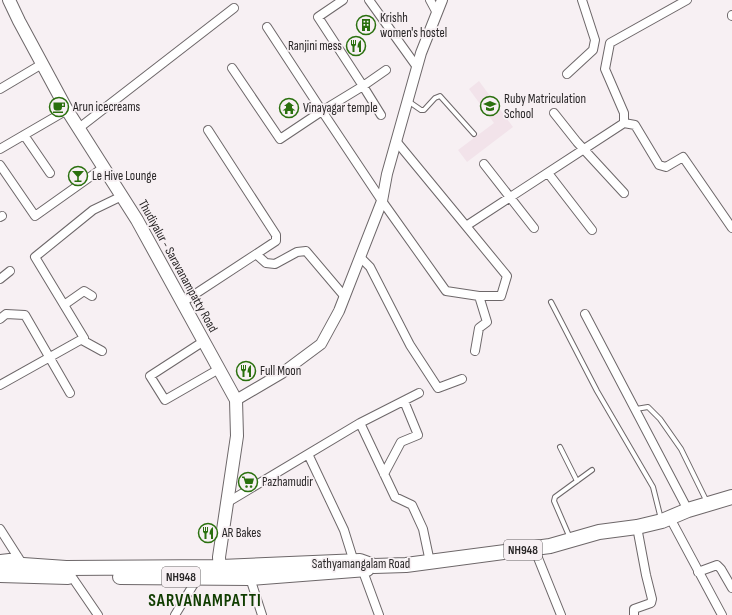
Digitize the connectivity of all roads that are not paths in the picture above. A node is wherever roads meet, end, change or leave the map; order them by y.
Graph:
1 (9, 0) edge
2 (343, 0) edge
3 (369, 0) edge
4 (430, 0) edge
5 (442, 0) edge
6 (582, 0) edge
7 (687, 0) edge
8 (234, 8) dead end
9 (437, 13) junction
10 (267, 27) dead end
11 (42, 64) junction
12 (232, 68) dead end
13 (417, 68) junction
14 (386, 70) dead end
15 (567, 74) dead end
16 (363, 86) junction
17 (0, 90) edge
18 (408, 101) junction
19 (67, 110) junction
20 (322, 111) junction
21 (554, 113) dead end
22 (381, 115) dead end
23 (625, 121) junction
24 (79, 128) junction
25 (208, 130) dead end
26 (474, 134) dead end
27 (24, 135) junction
28 (396, 141) junction
29 (0, 150) edge
30 (584, 150) junction
31 (484, 164) dead end
32 (0, 165) edge
33 (104, 167) junction
34 (50, 173) dead end
35 (548, 173) junction
36 (624, 193) dead end
37 (122, 196) junction
38 (510, 198) junction
39 (382, 201) junction
40 (466, 226) junction
41 (534, 228) dead end
42 (732, 228) edge
43 (592, 230) dead end
44 (257, 255) junction
45 (360, 257) junction
46 (10, 271) dead end
47 (0, 279) edge
48 (92, 296) dead end
49 (345, 296) junction
50 (480, 296) junction
51 (183, 302) junction
52 (551, 302) dead end
53 (64, 305) junction
54 (585, 314) dead end
55 (0, 319) edge
56 (82, 340) junction
57 (204, 341) junction
58 (102, 351) dead end
59 (475, 352) dead end
60 (49, 358) junction
61 (219, 369) junction
62 (462, 379) dead end
63 (0, 385) edge
64 (70, 393) dead end
65 (419, 393) dead end
66 (236, 400) junction
67 (404, 401) junction
68 (636, 409) junction
69 (360, 424) junction
70 (560, 447) dead end
71 (308, 454) junction
72 (592, 470) dead end
73 (384, 474) junction
74 (578, 481) junction
75 (732, 497) edge
76 (228, 502) junction
77 (708, 504) junction
78 (732, 505) edge
79 (688, 510) junction
80 (666, 520) junction
81 (637, 527) junction
82 (0, 529) edge
83 (571, 540) junction
84 (534, 548) junction
85 (0, 559) edge
86 (20, 561) junction
87 (430, 562) junction
88 (362, 565) junction
89 (0, 566) edge
90 (698, 572) junction
91 (220, 573) junction
92 (0, 575) edge
93 (72, 577) junction
94 (198, 577) junction
95 (250, 578) junction
96 (732, 588) edge
97 (98, 615) edge
98 (175, 615) edge
99 (262, 615) edge
100 (379, 615) edge
101 (561, 615) edge
102 (634, 615) edge
103 (722, 615) edge

1 - 11 main road, Thudiyalur - Saravanampatty Road
2 - 16 street
3 - 13 street
4 - 9 street
5 - 9 street
6 - 15 street
7 - 23 street
8 - 24 street
9 - 13 street
10 - 20 street
11 - 17 street
11 - 19 main road, Thudiyalur - Saravanampatty Road
12 - 20 street
13 - 18 street
14 - 16 street
16 - 20 street
16 - 22 street
18 - 26 lane
18 - 28 street
19 - 24 main road, Thudiyalur - Saravanampatty Road
19 - 27 street
20 - 39 street
21 - 30 street
23 - 30 street
23 - 42 street
24 - 33 main road, Thudiyalur - Saravanampatty Road
25 - 44 street
27 - 29 street
27 - 34 street
28 - 39 street
28 - 40 street
30 - 35 street
30 - 36 street
31 - 38 street
32 - 33 street
33 - 37 main road, Thudiyalur - Saravanampatty Road
35 - 38 street
35 - 43 street
37 - 51 main road, Thudiyalur - Saravanampatty Road
37 - 53 street
38 - 40 street
38 - 41 street
39 - 45 street
39 - 50 street
40 - 50 street
44 - 49 street
44 - 51 street
45 - 49 street
45 - 62 street
46 - 47 street
48 - 53 street
49 - 66 street
50 - 59 street
51 - 57 main road, Thudiyalur - Saravanampatty Road
52 - 80 lane
53 - 56 street
54 - 68 street
55 - 60 street
56 - 58 street
56 - 60 street
57 - 61 main road, Thudiyalur - Saravanampatty Road
57 - 61 street
60 - 63 street
60 - 64 street
61 - 66 main road, Thudiyalur - Saravanampatty Road
65 - 67 street
66 - 76 main road, Thudiyalur - Saravanampatty Road
67 - 69 street
67 - 73 street
68 - 77 lane
68 - 79 street
69 - 71 street
69 - 73 street
70 - 74 lane
71 - 76 street
71 - 88 street
72 - 74 lane
73 - 87 street
74 - 83 lane
75 - 77 highway, Sathyamangalam Road / NH948
76 - 91 main road, Thudiyalur - Saravanampatty Road
77 - 79 highway, Sathyamangalam Road / NH948
78 - 80 highway, Sathyamangalam Road / NH948
79 - 80 highway, Sathyamangalam Road / NH948
80 - 81 highway, Sathyamangalam Road / NH948
80 - 90 street
81 - 83 highway, Sathyamangalam Road / NH948
81 - 102 street
82 - 86 street
83 - 84 highway, Sathyamangalam Road / NH948
84 - 87 highway, Sathyamangalam Road / NH948
84 - 101 street
85 - 86 street
86 - 89 highway, Sathyamangalam Road / NH948
86 - 91 highway, Sathyamangalam Road / NH948
87 - 88 highway, Sathyamangalam Road / NH948
88 - 91 highway, Sathyamangalam Road / NH948
88 - 95 highway, NH948
88 - 100 street
90 - 96 street
90 - 103 street
91 - 94 highway, NH948
91 - 95 highway, NH948
92 - 93 highway, NH948
93 - 94 highway, NH948
93 - 97 street
94 - 98 street
95 - 99 street

